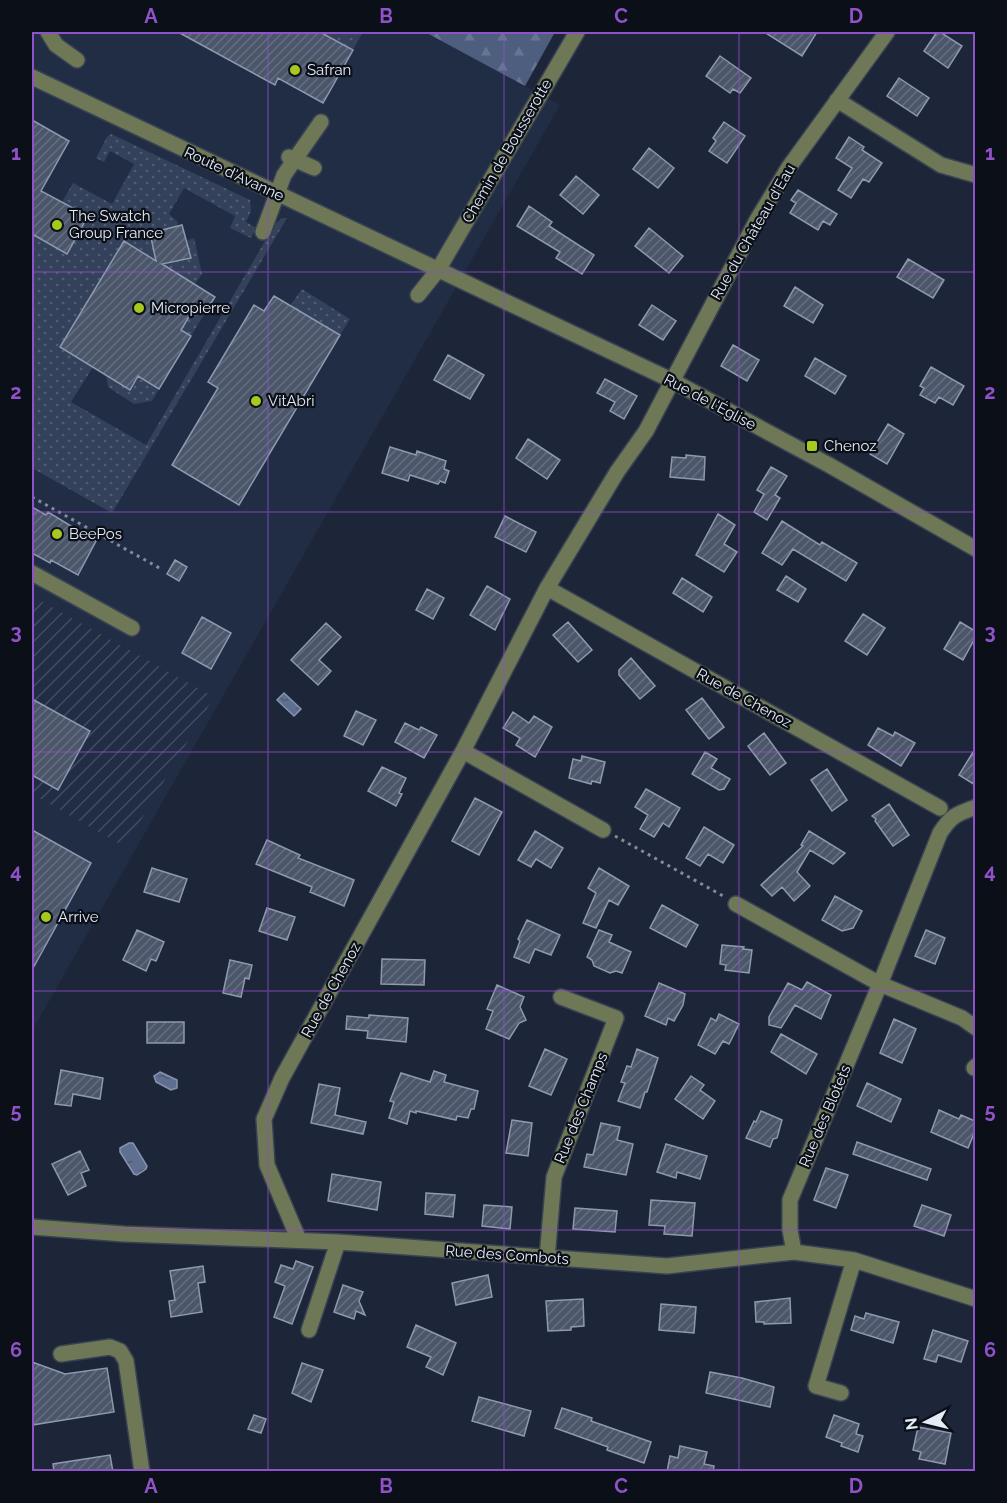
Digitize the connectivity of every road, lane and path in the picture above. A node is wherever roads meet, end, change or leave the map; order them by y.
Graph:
1 (48, 32) edge
2 (578, 32) edge
3 (887, 32) edge
4 (77, 60) dead end
5 (32, 78) edge
6 (837, 100) junction
7 (321, 122) dead end
8 (291, 159) junction
9 (314, 168) dead end
10 (975, 175) edge
11 (277, 195) junction
12 (263, 232) dead end
13 (438, 270) junction
14 (418, 295) dead end
15 (674, 381) junction
16 (32, 497) edge
17 (975, 549) edge
18 (163, 570) dead end
19 (32, 573) edge
20 (548, 588) junction
21 (132, 628) dead end
22 (463, 751) junction
23 (975, 807) edge
24 (945, 813) junction
25 (603, 830) joint
26 (736, 904) joint
27 (880, 984) junction
28 (561, 997) dead end
29 (975, 1028) edge
30 (32, 1227) edge
31 (299, 1240) junction
32 (338, 1242) junction
33 (794, 1252) junction
34 (547, 1258) junction
35 (854, 1260) junction
36 (975, 1299) edge
37 (309, 1330) dead end
38 (61, 1354) dead end
39 (841, 1393) dead end
40 (142, 1472) edge

1 - 4 street
2 - 13 street, Chemin de Bousserotte
3 - 6 street, Rue du Château d'Eau
5 - 11 street, Route d'Avanne
6 - 10 street
6 - 15 street, Rue du Château d'Eau
7 - 8 street
8 - 9 street
8 - 11 street
11 - 12 street
11 - 13 street, Route d'Avanne
13 - 14 street, Chemin de Bousserotte
13 - 15 street, Rue de l'Église
15 - 17 street, Rue de l'Église
15 - 20 street, Rue de Chenoz
16 - 18 path
19 - 21 street
20 - 22 street, Rue de Chenoz
20 - 24 street, Rue de Chenoz
22 - 25 street
22 - 31 street, Rue de Chenoz
23 - 24 street
24 - 27 street, Rue des Blotets
25 - 26 path
26 - 27 street
27 - 29 street
27 - 33 street, Rue des Blotets
28 - 34 street, Rue des Champs
30 - 31 street, Rue des Combots
31 - 32 street, Rue des Combots
32 - 34 street, Rue des Combots
32 - 37 street
33 - 34 street, Rue des Combots
33 - 35 street, Rue des Combots
35 - 36 street, Rue des Combots
35 - 39 street
38 - 40 street

